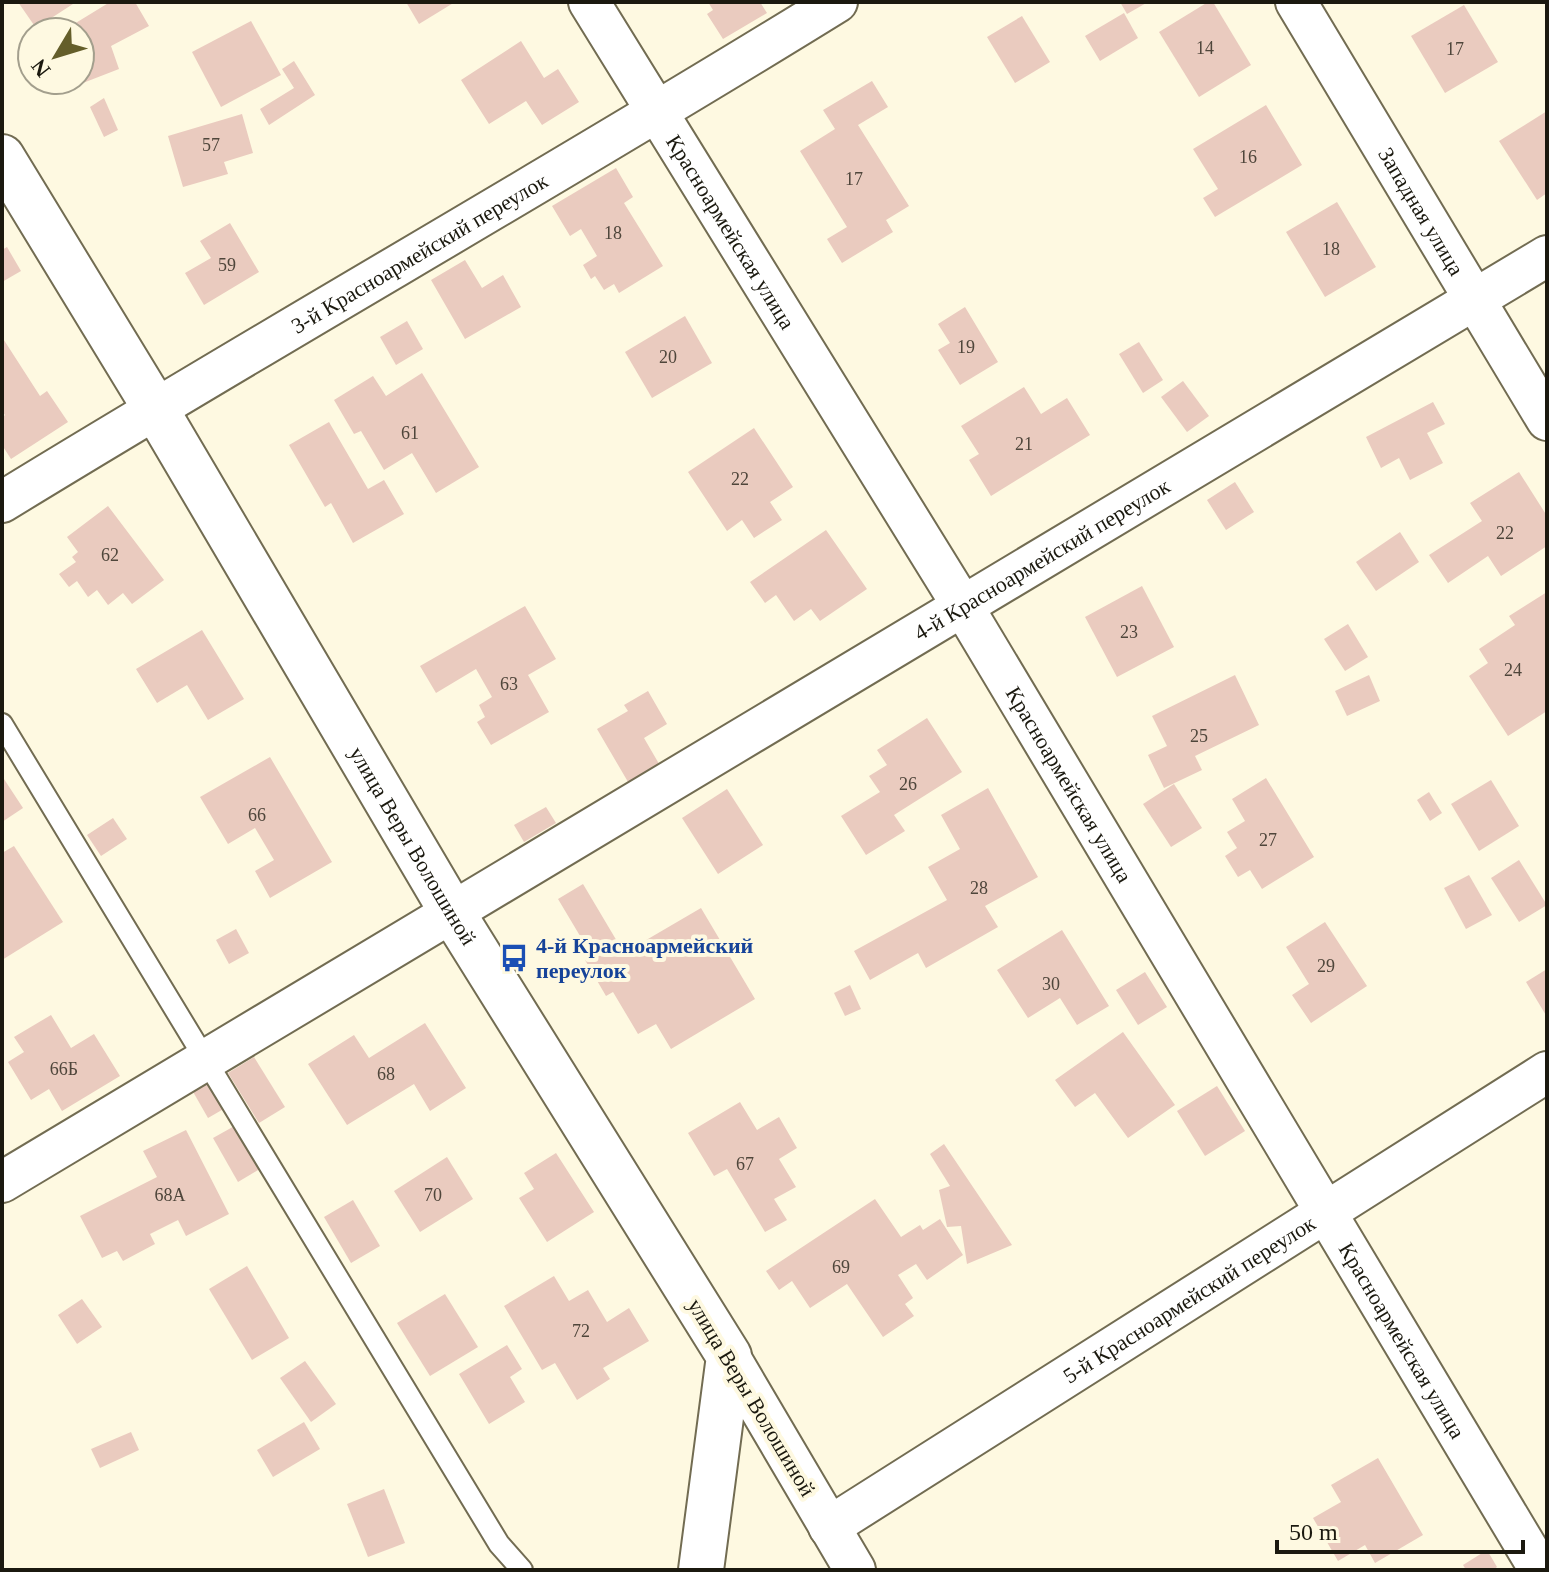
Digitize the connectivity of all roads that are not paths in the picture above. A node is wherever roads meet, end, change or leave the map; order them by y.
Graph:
1 (589, 2) edge
2 (837, 2) edge
3 (1296, 2) edge
4 (657, 113) junction
5 (2, 157) edge
6 (1547, 256) edge
7 (1476, 300) junction
8 (155, 408) junction
9 (1547, 420) edge
10 (2, 502) edge
11 (962, 605) junction
12 (2, 724) edge
13 (452, 912) junction
14 (207, 1059) junction
15 (1547, 1072) edge
16 (2, 1182) edge
17 (1326, 1212) junction
18 (729, 1356) junction
19 (829, 1527) junction
20 (522, 1570) edge
21 (701, 1570) edge
22 (855, 1570) edge
23 (1540, 1570) edge

1 - 4 street, Красноармейская улица
2 - 4 street, 3-й Красноармейский переулок
3 - 7 street, Западная улица
4 - 8 street, 3-й Красноармейский переулок
4 - 11 street, Красноармейская улица
5 - 8 street, улица Веры Волошиной
6 - 7 street, 4-й Красноармейский переулок
7 - 9 street, Западная улица
7 - 11 street, 4-й Красноармейский переулок
8 - 10 street, 3-й Красноармейский переулок
8 - 13 street, улица Веры Волошиной
11 - 13 street, 4-й Красноармейский переулок
11 - 17 street, Красноармейская улица
12 - 14 lane
13 - 14 street, 4-й Красноармейский переулок
13 - 18 street, улица Веры Волошиной
14 - 16 street, 4-й Красноармейский переулок
14 - 20 lane
15 - 17 street, 5-й Красноармейский переулок
17 - 19 street, 5-й Красноармейский переулок
17 - 23 street, Красноармейская улица
18 - 19 street, улица Веры Волошиной
18 - 21 street
19 - 22 street, улица Веры Волошиной

